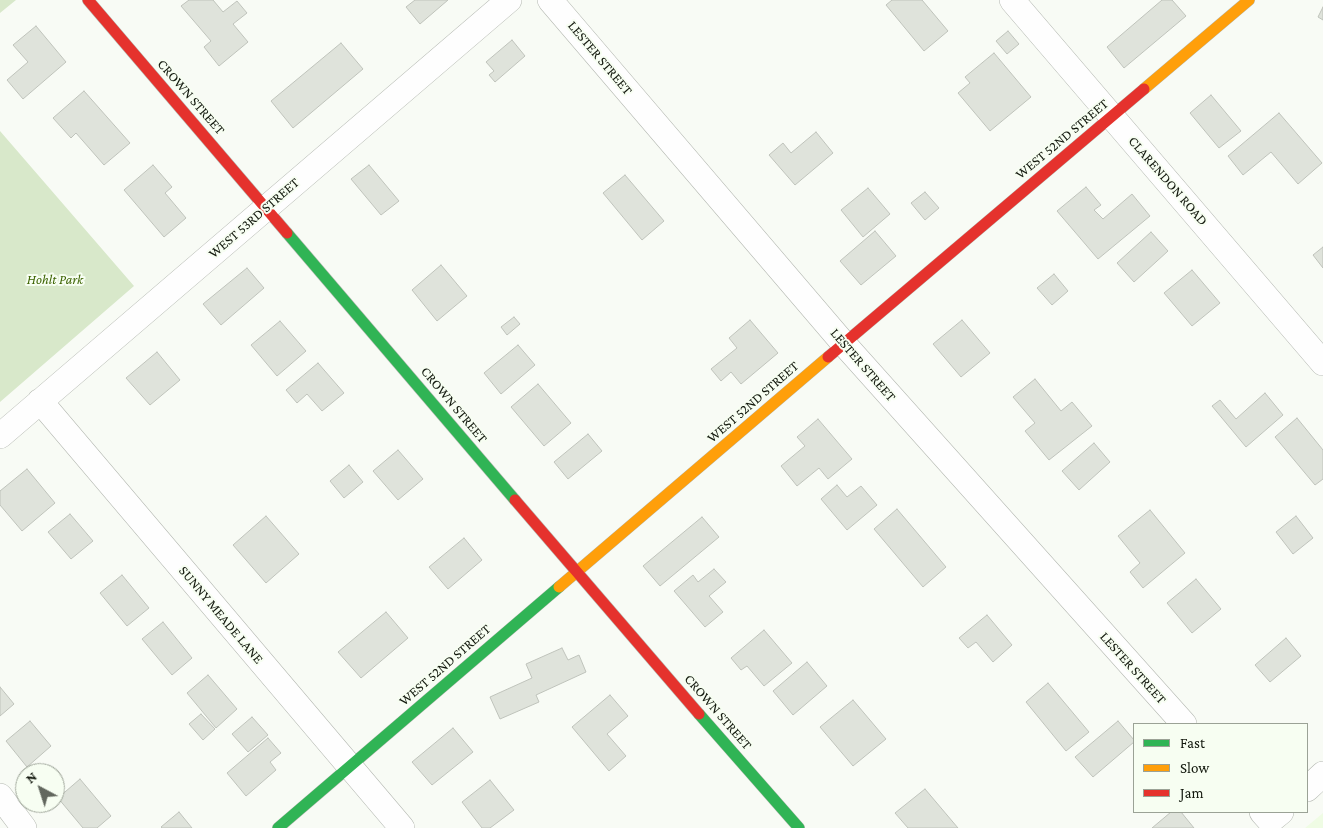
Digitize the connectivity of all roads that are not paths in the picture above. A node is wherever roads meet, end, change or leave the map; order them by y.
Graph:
1 (88, 0) edge
2 (509, 0) edge
3 (550, 0) edge
4 (1012, 0) edge
5 (1249, 0) edge
6 (1112, 117) junction
7 (266, 208) junction
8 (844, 344) junction
9 (1323, 362) edge
10 (40, 401) junction
11 (0, 436) edge
12 (576, 572) junction
13 (1183, 723) edge
14 (350, 767) junction
15 (1323, 774) edge
16 (1308, 788) edge
17 (0, 796) edge
18 (24, 828) edge
19 (278, 828) edge
20 (402, 828) edge
21 (799, 828) edge

1 - 7 street, CROWN STREET
2 - 7 street, WEST 53RD STREET
3 - 8 street, LESTER STREET
4 - 6 street, CLARENDON ROAD
5 - 6 street, WEST 52ND STREET
6 - 8 street, WEST 52ND STREET
6 - 9 street, CLARENDON ROAD
7 - 10 street, WEST 53RD STREET
7 - 12 street, CROWN STREET
8 - 12 street, WEST 52ND STREET
8 - 13 street, LESTER STREET
10 - 11 street, WEST 53RD STREET
10 - 14 street, SUNNY MEADE LANE
12 - 14 street, WEST 52ND STREET
12 - 21 street, CROWN STREET
14 - 19 street, WEST 52ND STREET
14 - 20 street, SUNNY MEADE LANE
15 - 16 street
17 - 18 street

